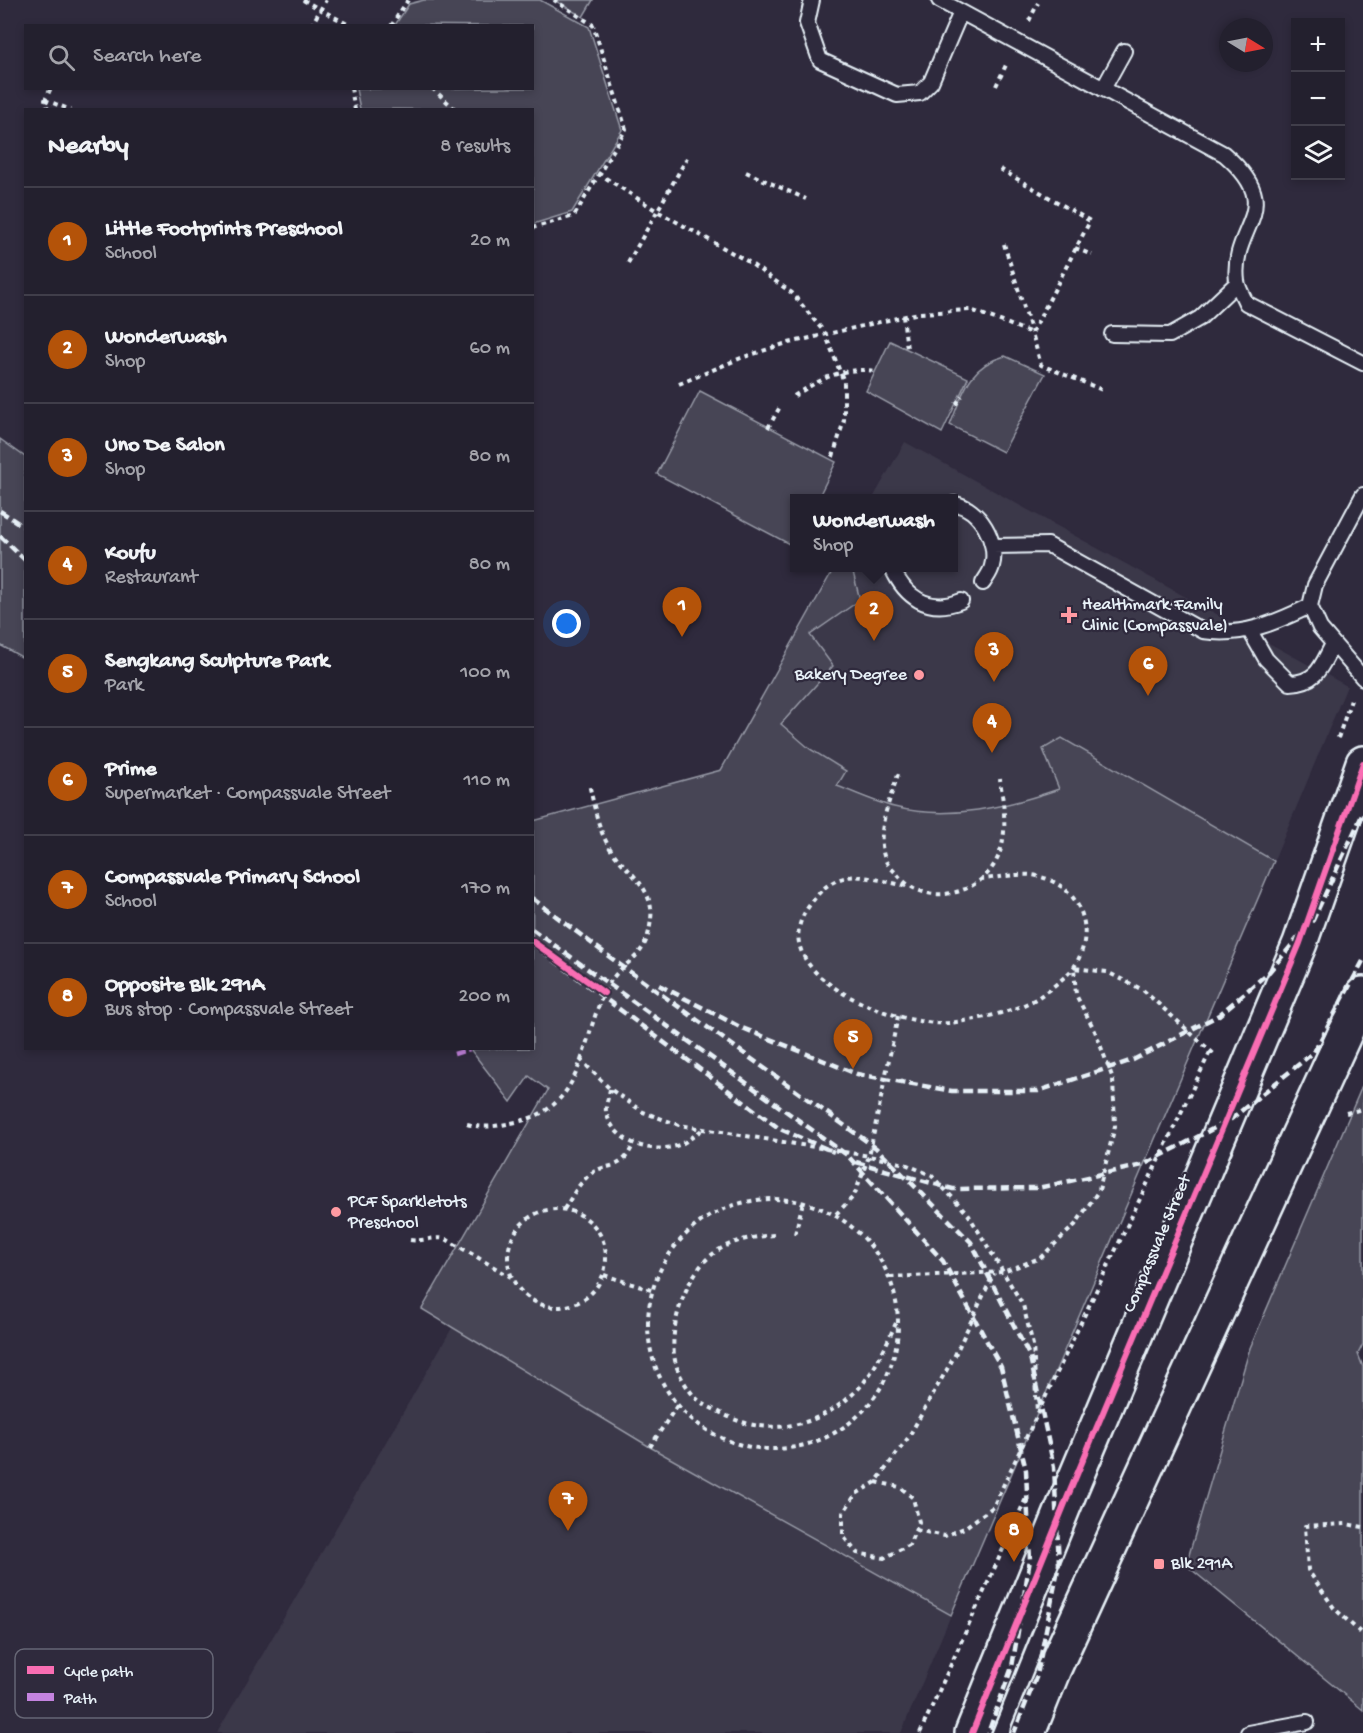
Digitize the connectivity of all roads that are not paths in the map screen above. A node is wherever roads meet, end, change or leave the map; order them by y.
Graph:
1 (812, 0) edge
2 (939, 0) edge
3 (962, 12) junction
4 (1124, 51) dead end
5 (1103, 89) junction
6 (1237, 283) junction
7 (1112, 334) dead end
8 (1363, 363) edge
9 (1363, 495) edge
10 (958, 505) edge
11 (993, 546) junction
12 (894, 572) edge
13 (983, 583) dead end
14 (962, 601) dead end
15 (1310, 606) junction
16 (1250, 631) junction
17 (1333, 644) junction
18 (1363, 678) edge
19 (1363, 763) edge
20 (1363, 994) edge
21 (1307, 1722) dead end
22 (972, 1733) edge
23 (1028, 1733) edge
24 (1248, 1733) edge

1 - 3 lane
2 - 3 lane
3 - 5 lane
4 - 5 lane
5 - 6 lane
6 - 7 lane
6 - 8 lane
9 - 15 lane
10 - 11 lane
11 - 13 lane
11 - 16 lane
12 - 14 lane
15 - 16 lane
15 - 17 lane
16 - 17 lane
17 - 18 lane
19 - 22 street, Compassvale Street
20 - 23 street
21 - 24 lane

